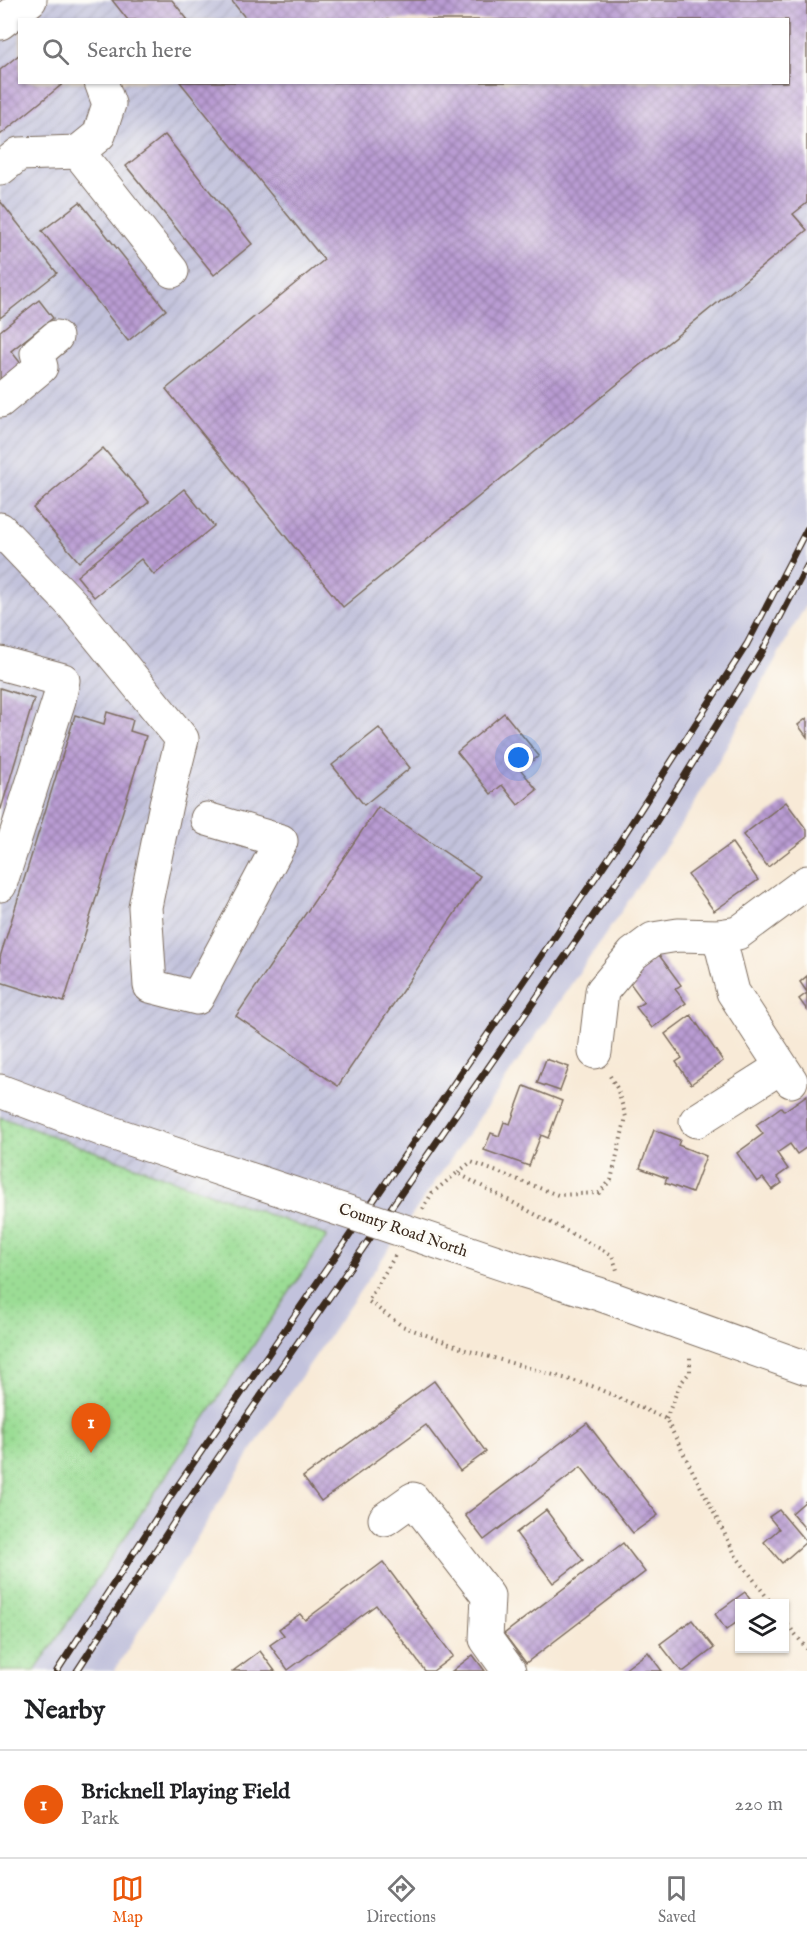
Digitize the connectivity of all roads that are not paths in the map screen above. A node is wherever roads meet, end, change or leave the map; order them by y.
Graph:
1 (31, 0) edge
2 (48, 18) edge
3 (0, 23) edge
4 (102, 84) edge
5 (78, 152) junction
6 (0, 169) edge
7 (172, 271) dead end
8 (56, 337) dead end
9 (0, 401) edge
10 (0, 529) edge
11 (0, 663) edge
12 (207, 819) dead end
13 (807, 882) edge
14 (0, 885) edge
15 (719, 936) junction
16 (595, 1052) road end
17 (0, 1091) edge
18 (696, 1121) dead end
19 (807, 1368) edge
20 (385, 1519) dead end
21 (509, 1671) edge

1 - 2 street
1 - 3 street
4 - 5 street
5 - 6 street
5 - 7 street
8 - 9 street
10 - 12 street
11 - 14 street
13 - 15 street
15 - 16 street
15 - 18 street
17 - 19 street, County Road North, bridge
20 - 21 street

